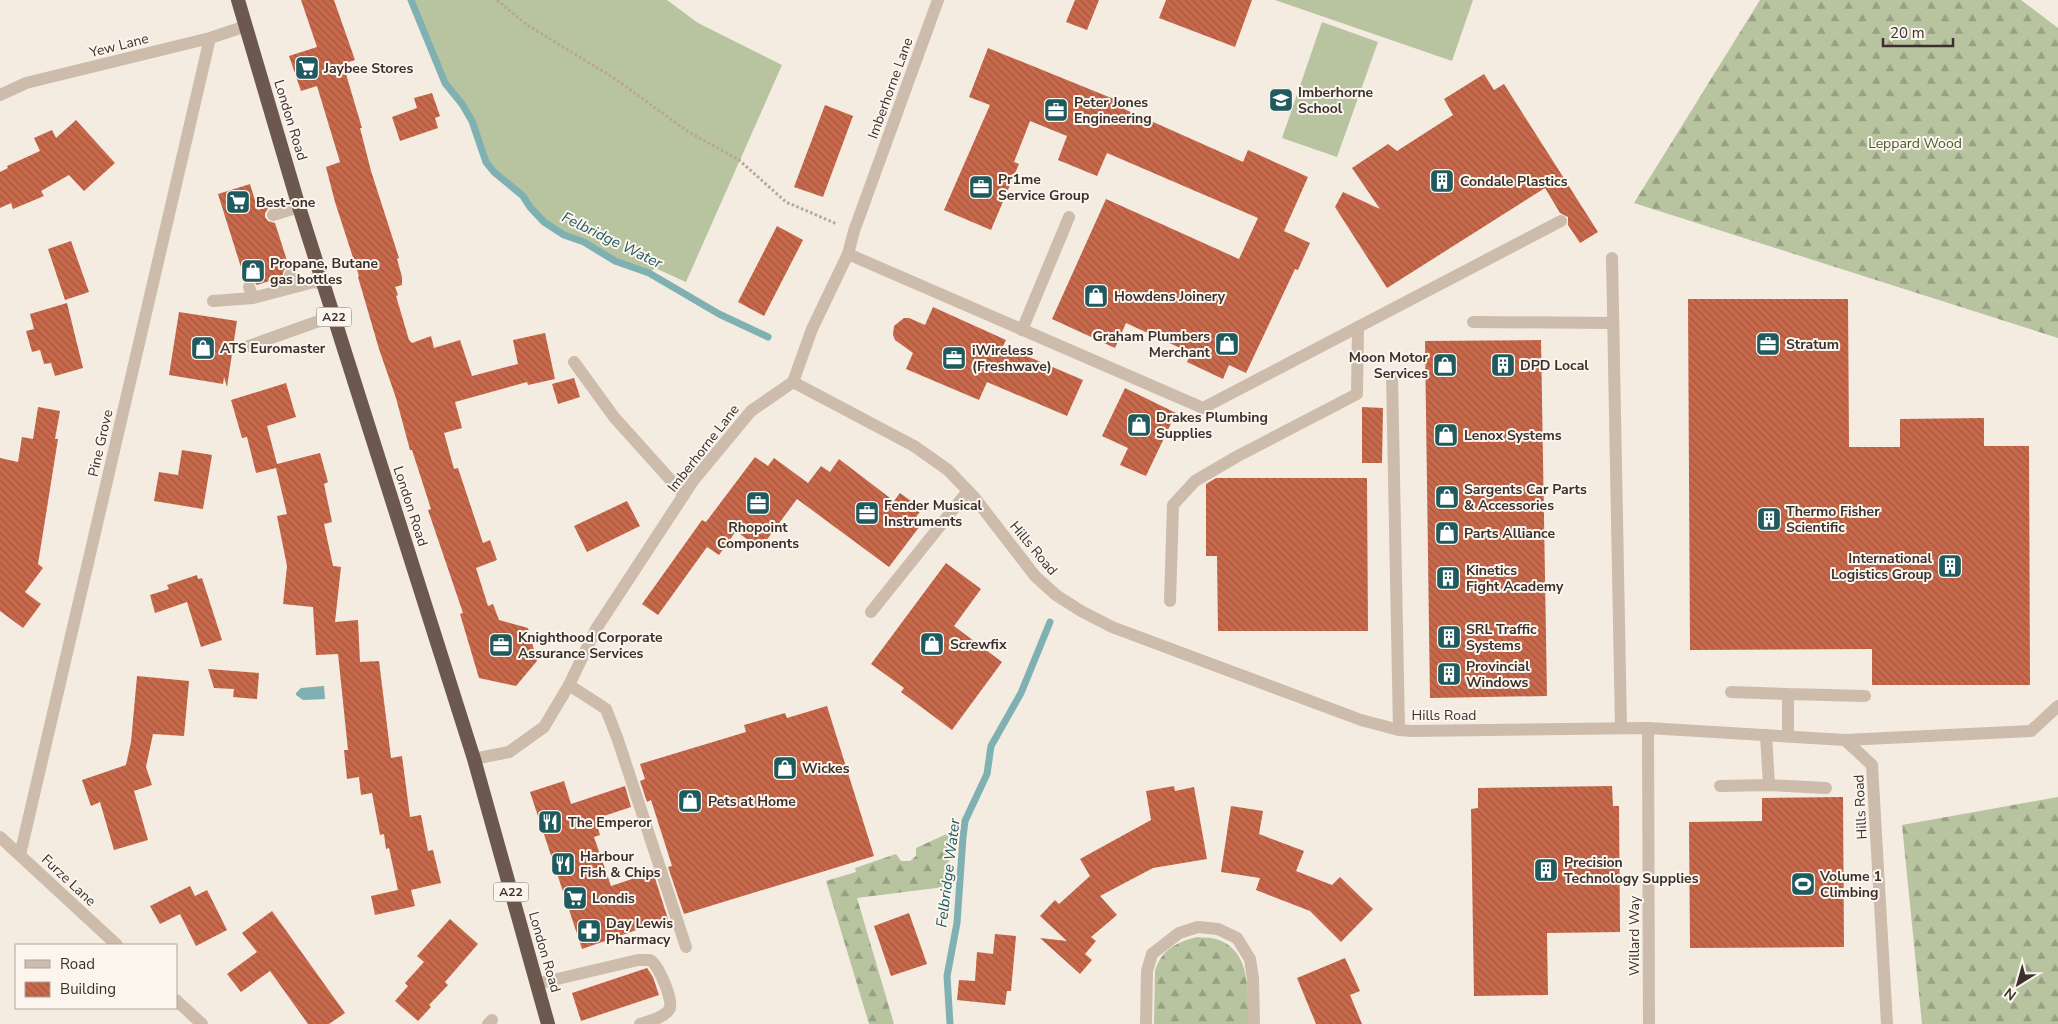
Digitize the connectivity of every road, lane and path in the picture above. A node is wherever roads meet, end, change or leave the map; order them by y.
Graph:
1 (238, 0) edge
2 (497, 0) edge
3 (938, 0) edge
4 (246, 26) junction
5 (210, 38) junction
6 (0, 95) edge
7 (299, 207) junction
8 (273, 215) dead end
9 (1069, 217) dead end
10 (1561, 221) dead end
11 (854, 231) junction
12 (848, 254) junction
13 (1612, 258) dead end
14 (290, 275) dead end
15 (324, 284) junction
16 (293, 287) junction
17 (213, 301) dead end
18 (333, 316) junction
19 (1473, 322) dead end
20 (1613, 323) junction
21 (1358, 327) junction
22 (1022, 330) junction
23 (249, 346) dead end
24 (574, 362) dead end
25 (1392, 375) dead end
26 (793, 382) junction
27 (968, 490) junction
28 (684, 495) junction
29 (1170, 600) dead end
30 (871, 612) dead end
31 (569, 685) junction
32 (1731, 692) dead end
33 (1788, 694) junction
34 (1866, 696) dead end
35 (2058, 706) edge
36 (1621, 728) junction
37 (1648, 728) junction
38 (1399, 730) junction
39 (1766, 735) junction
40 (1788, 736) junction
41 (1845, 740) junction
42 (474, 759) junction
43 (1769, 785) junction
44 (1720, 786) dead end
45 (1826, 788) dead end
46 (0, 836) edge
47 (20, 856) junction
48 (116, 944) edge
49 (686, 946) dead end
50 (536, 984) junction
51 (178, 1002) edge
52 (202, 1024) edge
53 (548, 1024) edge
54 (640, 1024) edge
55 (1146, 1024) edge
56 (1254, 1024) edge
57 (1649, 1024) edge
58 (1887, 1024) edge

1 - 4 highway, London Road / A22
2 - 11 path
3 - 11 street, Imberhorne Lane
4 - 5 street, Yew Lane
4 - 7 highway, London Road / A22
5 - 6 street, Yew Lane
5 - 47 street, Pine Grove
7 - 8 street
7 - 15 highway, London Road / A22
9 - 22 street
10 - 21 street
11 - 12 street, Imberhorne Lane
12 - 22 street
12 - 26 street, Imberhorne Lane
13 - 20 street
14 - 16 street
15 - 16 street
15 - 18 highway, London Road / A22
16 - 17 street
18 - 23 street
18 - 42 highway, London Road / A22
19 - 20 street
20 - 36 street
21 - 22 street
21 - 29 street
24 - 28 street
25 - 38 street
26 - 27 street, Hills Road
26 - 28 street, Imberhorne Lane
27 - 30 street
27 - 38 street, Hills Road
28 - 31 street, Imberhorne Lane
31 - 42 street, Imberhorne Lane
31 - 49 street
32 - 33 street
33 - 34 street
33 - 40 street
35 - 41 street
36 - 37 street, Hills Road
36 - 38 street, Hills Road
37 - 39 street, Hills Road
37 - 57 street, Willard Way
39 - 40 street, Hills Road
39 - 43 street
40 - 41 street, Hills Road
41 - 58 street, Hills Road
42 - 50 highway, London Road / A22
43 - 44 street
43 - 45 street
46 - 47 street, Furze Lane
47 - 48 street, Furze Lane
50 - 53 highway, London Road / A22
50 - 54 street
51 - 52 street
55 - 56 street

